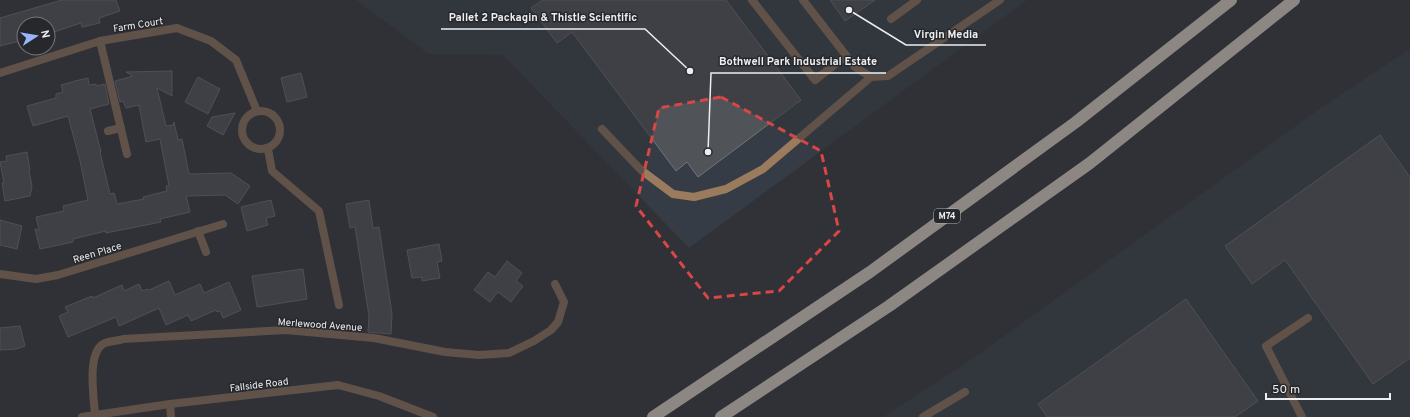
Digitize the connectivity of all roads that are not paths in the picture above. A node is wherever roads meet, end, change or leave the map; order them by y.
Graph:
1 (752, 0) edge
2 (803, 0) edge
3 (917, 0) edge
4 (1000, 0) edge
5 (1231, 0) edge
6 (1294, 0) edge
7 (891, 19) dead end
8 (100, 41) junction
9 (846, 56) junction
10 (0, 72) edge
11 (871, 77) junction
12 (257, 111) junction
13 (121, 128) junction
14 (602, 128) dead end
15 (108, 131) dead end
16 (268, 149) junction
17 (127, 154) dead end
18 (223, 224) dead end
19 (198, 231) junction
20 (206, 252) dead end
21 (0, 274) edge
22 (555, 284) dead end
23 (339, 305) dead end
24 (1308, 318) dead end
25 (966, 392) dead end
26 (170, 404) junction
27 (95, 415) junction
28 (82, 417) edge
29 (171, 417) edge
30 (433, 417) edge
31 (653, 417) edge
32 (721, 417) edge
33 (923, 417) edge
34 (1302, 417) edge

1 - 9 street
2 - 9 street
3 - 7 street
4 - 11 street
5 - 31 highway, M74
6 - 32 highway
8 - 10 street, Farm Court
8 - 12 street, Farm Court
8 - 13 street
9 - 11 street
11 - 14 street
12 - 16 street
12 - 16 street
13 - 15 street
13 - 17 street
16 - 23 street
18 - 19 street, Reen Place
19 - 20 street
19 - 21 street, Reen Place
22 - 27 street, Merlewood Avenue
24 - 34 street
25 - 33 street
26 - 27 street, Fallside Road
26 - 29 street
26 - 30 street, Fallside Road
27 - 28 street, Fallside Road

